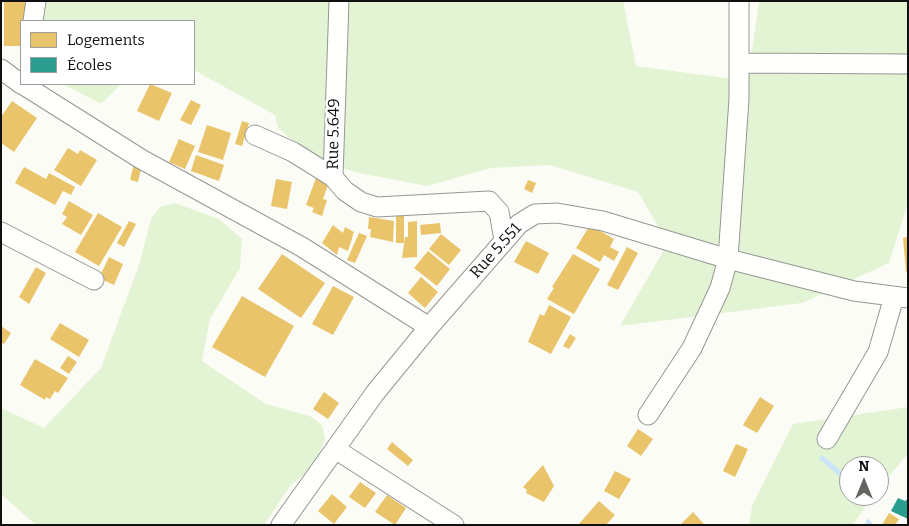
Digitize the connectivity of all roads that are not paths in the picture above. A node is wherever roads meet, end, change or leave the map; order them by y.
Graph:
1 (36, 1) edge
2 (339, 1) edge
3 (739, 1) edge
4 (33, 20) edge
5 (740, 63) junction
6 (908, 64) edge
7 (1, 69) edge
8 (20, 81) edge
9 (26, 85) edge
10 (255, 134) dead end
11 (333, 177) junction
12 (1, 232) edge
13 (504, 240) junction
14 (728, 259) junction
15 (94, 280) dead end
16 (901, 298) edge
17 (429, 327) junction
18 (648, 415) dead end
19 (827, 438) dead end
20 (336, 449) junction
21 (281, 525) edge
22 (454, 525) edge

1 - 4 street
2 - 11 street, Rue 5.649
3 - 5 street
5 - 6 street
5 - 14 street
7 - 8 street
9 - 17 street
10 - 11 street
11 - 13 street, Rue 5.649
12 - 15 street
13 - 14 street, Rue 5.551
13 - 17 street, Rue 5.551
14 - 16 street, Rue 5.551
14 - 18 street
16 - 19 street
17 - 20 street, Rue 5.551
20 - 21 street, Rue 5.551
20 - 22 street

